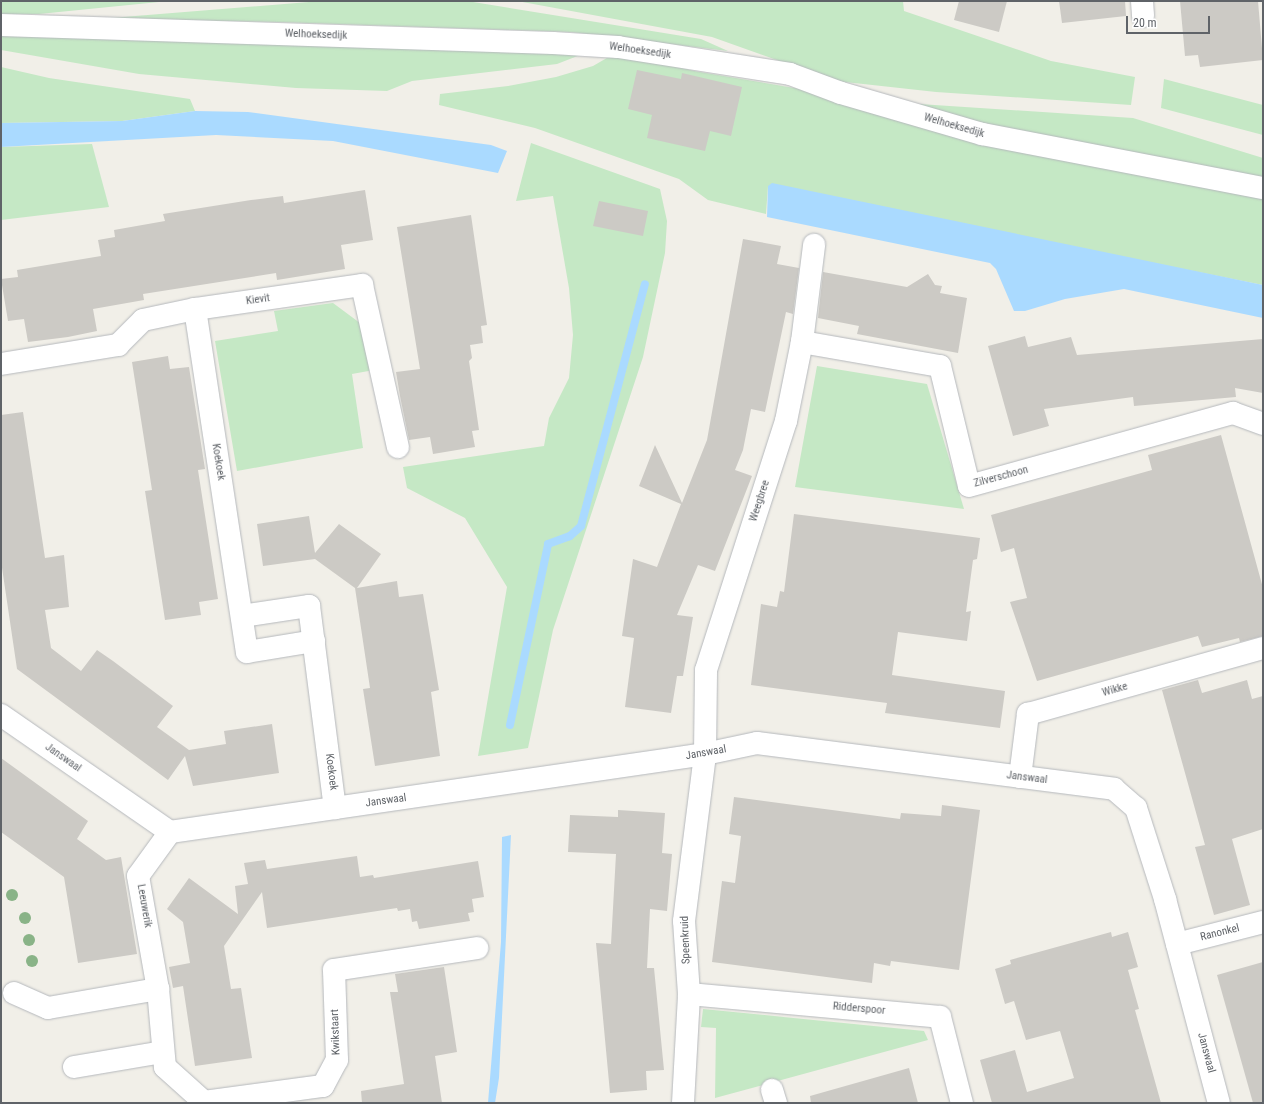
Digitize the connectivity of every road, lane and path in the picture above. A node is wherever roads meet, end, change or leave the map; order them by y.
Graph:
1 (1, 25) edge
2 (1263, 188) edge
3 (814, 245) dead end
4 (195, 309) junction
5 (802, 342) junction
6 (1, 364) edge
7 (1263, 424) edge
8 (398, 447) dead end
9 (242, 616) junction
10 (314, 641) junction
11 (1263, 648) edge
12 (1, 715) edge
13 (705, 754) junction
14 (1020, 777) junction
15 (335, 808) junction
16 (170, 832) junction
17 (1263, 922) edge
18 (1176, 944) junction
19 (477, 948) dead end
20 (158, 989) junction
21 (14, 993) dead end
22 (689, 994) junction
23 (164, 1060) junction
24 (74, 1067) dead end
25 (204, 1102) edge
26 (683, 1103) edge
27 (962, 1103) edge
28 (1219, 1103) edge

1 - 2 street, Welhoeksedijk
3 - 5 street, Weegbree
4 - 6 street, Kievit
4 - 8 street, Kievit
4 - 9 street, Koekoek
5 - 7 street, Zilverschoon
5 - 13 street, Weegbree
9 - 10 street, Koekoek
9 - 10 street, Koekoek
10 - 15 street, Koekoek
11 - 14 street, Wikke
12 - 16 street, Janswaal
13 - 14 street, Janswaal
13 - 15 street, Janswaal
13 - 22 street, Speenkruid
14 - 18 street, Janswaal
15 - 16 street, Janswaal
16 - 20 street, Leeuwerik
17 - 18 street, Ranonkel
18 - 28 street, Janswaal
19 - 25 street, Kwikstaart
20 - 21 street
20 - 23 street, Leeuwerik
22 - 26 street, Speenkruid
22 - 27 street, Ridderspoor
23 - 24 street
23 - 25 street, Kwikstaart

